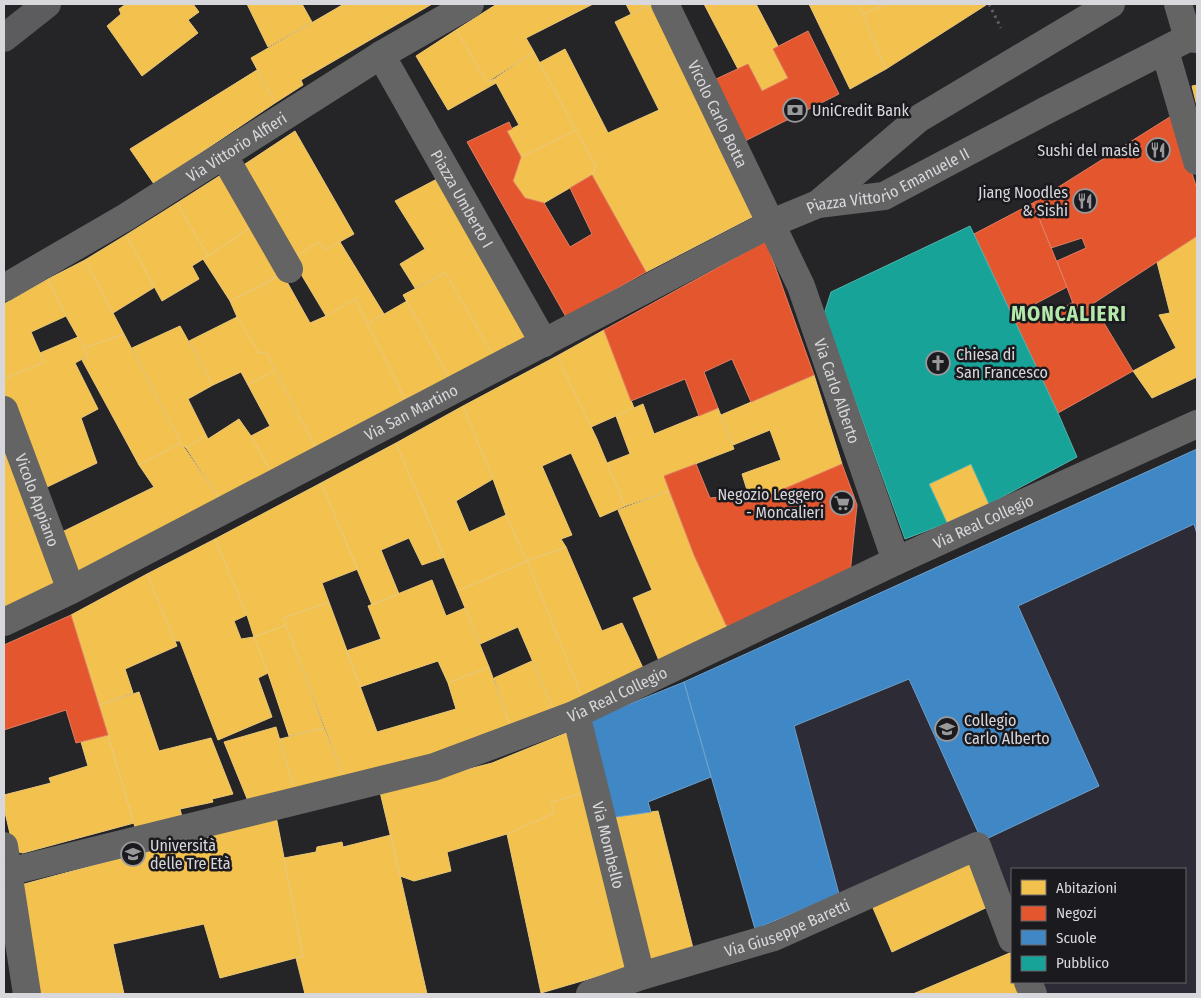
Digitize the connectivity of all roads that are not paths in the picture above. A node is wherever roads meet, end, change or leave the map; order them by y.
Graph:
1 (47, 4) edge
2 (470, 4) edge
3 (665, 4) edge
4 (1111, 4) edge
5 (1178, 4) edge
6 (4, 38) edge
7 (1193, 38) edge
8 (1165, 51) junction
9 (381, 55) junction
10 (224, 156) junction
11 (1197, 160) edge
12 (818, 204) junction
13 (772, 224) junction
14 (289, 269) dead end
15 (4, 288) edge
16 (544, 343) junction
17 (4, 410) edge
18 (1197, 424) edge
19 (896, 561) junction
20 (71, 590) junction
21 (4, 622) edge
22 (576, 714) junction
23 (5, 864) edge
24 (1011, 937) edge
25 (640, 976) junction
26 (27, 994) edge
27 (590, 994) edge

1 - 6 main road
2 - 9 street, Via Vittorio Alfieri
3 - 13 street, Vicolo Carlo Botta
4 - 12 street, Piazza Vittorio Emanuele II
5 - 7 street, Piazza Vittorio Emanuele II
7 - 8 street, Piazza Vittorio Emanuele II
8 - 11 street
8 - 12 street, Piazza Vittorio Emanuele II
9 - 10 street, Via Vittorio Alfieri
9 - 16 street, Piazza Umberto I
10 - 14 street
10 - 15 street, Via Vittorio Alfieri
12 - 13 street, Via San Martino
13 - 16 street, Via San Martino
13 - 19 street, Via Carlo Alberto
16 - 20 street, Via San Martino
17 - 20 street, Vicolo Appiano
18 - 19 street, Via Real Collegio
19 - 22 street, Via Real Collegio
20 - 21 street, Via San Martino
22 - 23 street, Via Real Collegio
22 - 25 street, Via Mombello
23 - 26 street
24 - 25 street, Via Giuseppe Baretti
25 - 27 street, Via Giuseppe Baretti

